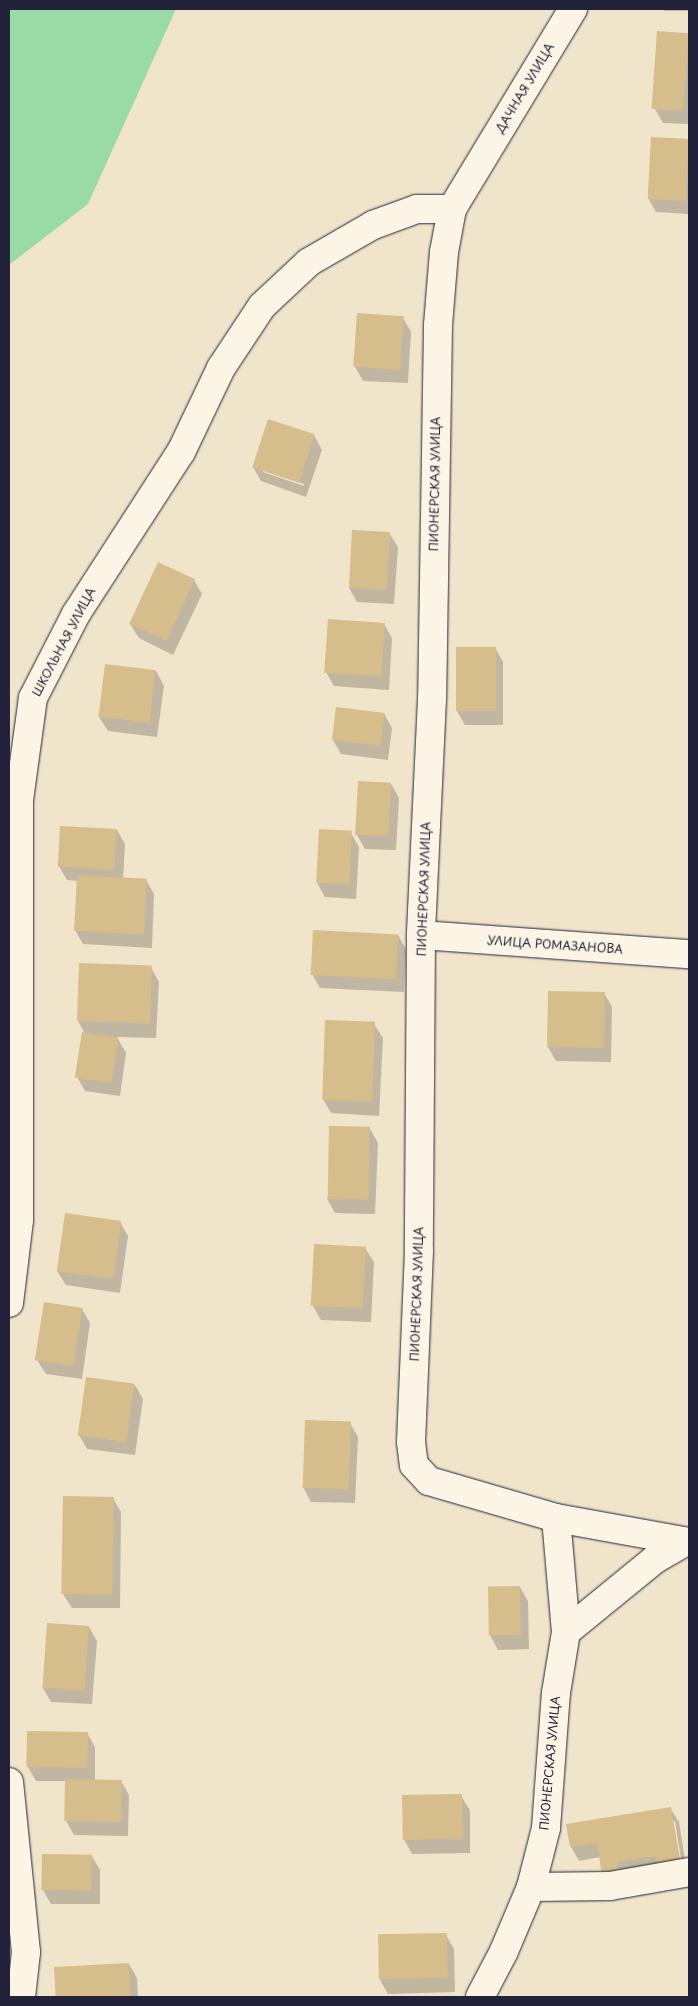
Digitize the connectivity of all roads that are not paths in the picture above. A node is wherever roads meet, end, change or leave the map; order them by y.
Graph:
1 (573, 9) edge
2 (478, 167) joint
3 (452, 209) junction
4 (421, 935) junction
5 (689, 954) edge
6 (9, 1303) edge
7 (556, 1518) junction
8 (687, 1542) edge
9 (566, 1632) junction
10 (9, 1782) edge
11 (689, 1872) edge
12 (531, 1887) junction
13 (21, 1997) edge
14 (480, 1997) edge

1 - 2 street, ДАЧНАЯ УЛИЦА
2 - 3 street, ПИОНЕРСКАЯ УЛИЦА
3 - 4 street, ПИОНЕРСКАЯ УЛИЦА
3 - 6 street, ШКОЛЬНАЯ УЛИЦА
4 - 5 street, УЛИЦА РОМАЗАНОВА
4 - 7 street, ПИОНЕРСКАЯ УЛИЦА
7 - 8 street, ПИОНЕРСКАЯ УЛИЦА
7 - 9 street, ПИОНЕРСКАЯ УЛИЦА
8 - 9 street
9 - 12 street, ПИОНЕРСКАЯ УЛИЦА
10 - 13 street
11 - 12 street
12 - 14 street, ПИОНЕРСКАЯ УЛИЦА

